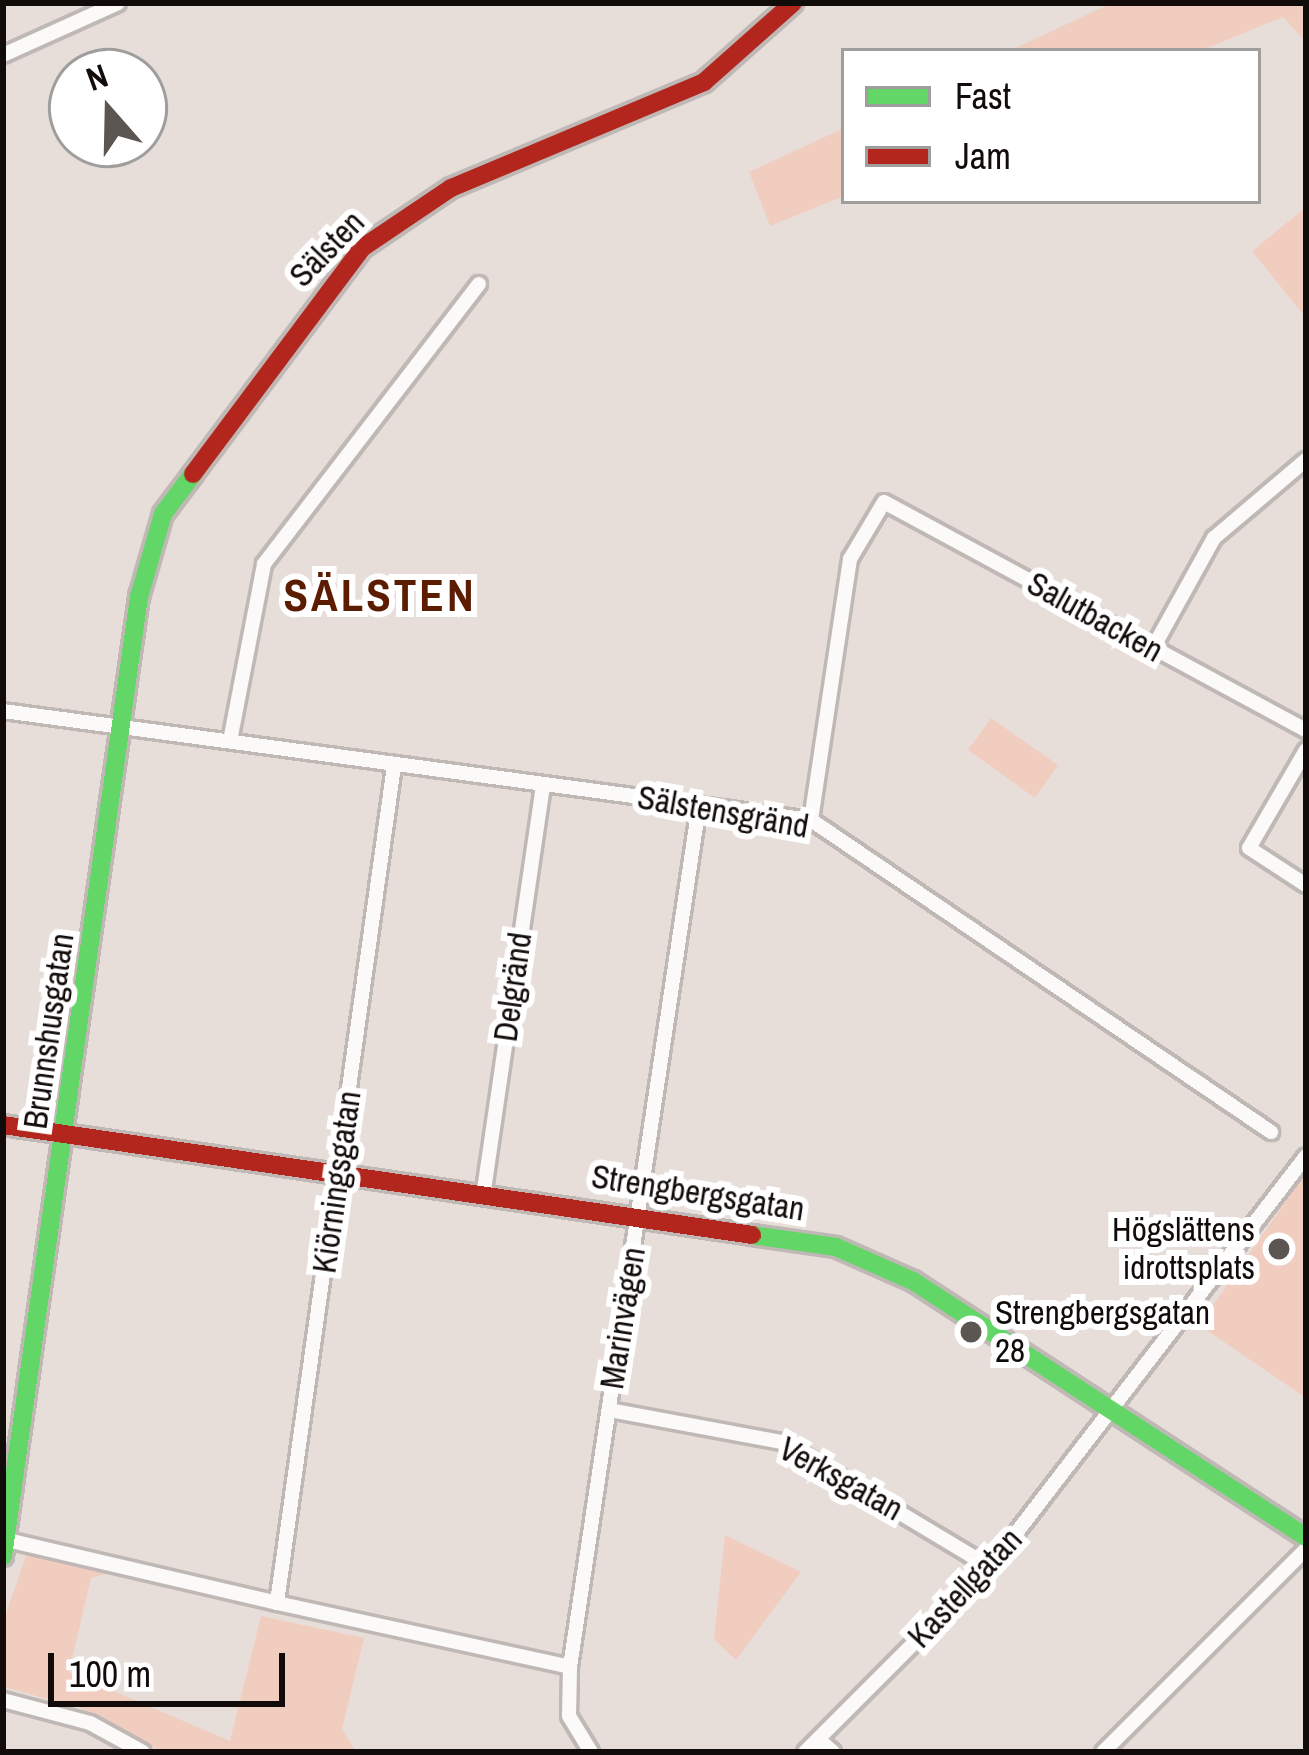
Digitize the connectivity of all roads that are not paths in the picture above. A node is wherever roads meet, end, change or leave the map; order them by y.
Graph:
1 (118, 3) edge
2 (793, 3) edge
3 (3, 55) edge
4 (479, 284) dead end
5 (1306, 460) edge
6 (1153, 648) junction
7 (3, 711) edge
8 (122, 729) junction
9 (1306, 730) edge
10 (230, 741) junction
11 (1306, 750) edge
12 (394, 766) junction
13 (543, 784) junction
14 (698, 806) junction
15 (811, 820) junction
16 (1306, 885) edge
17 (3, 1125) edge
18 (1271, 1132) dead end
19 (65, 1135) junction
20 (1306, 1156) edge
21 (338, 1169) junction
22 (484, 1190) junction
23 (640, 1213) junction
24 (609, 1410) junction
25 (1115, 1414) junction
26 (1306, 1537) edge
27 (5, 1548) edge
28 (1306, 1549) edge
29 (990, 1568) junction
30 (277, 1600) junction
31 (570, 1667) junction
32 (3, 1700) edge
33 (818, 1739) junction
34 (143, 1752) edge
35 (592, 1752) edge
36 (805, 1752) edge
37 (833, 1752) edge
38 (1103, 1752) edge

1 - 3 street
2 - 8 street, Sälsten
4 - 10 street
5 - 6 street
6 - 9 street, Salutbacken
6 - 15 street, Salutbacken
7 - 8 street, Sälstensgränd
8 - 10 street, Sälstensgränd
8 - 19 street, Brunnshusgatan
10 - 12 street, Sälstensgränd
11 - 16 street
12 - 13 street, Sälstensgränd
12 - 21 street, Kiörningsgatan
13 - 14 street, Sälstensgränd
13 - 22 street, Delgränd
14 - 15 street, Sälstensgränd
14 - 23 street, Marinvägen
15 - 18 street, Sälstensgränd
17 - 19 street, Strengbergsgatan
19 - 21 street, Strengbergsgatan
19 - 27 street, Brunnshusgatan
20 - 25 street, Kastellgatan
21 - 22 street, Strengbergsgatan
21 - 30 street, Kiörningsgatan
22 - 23 street, Strengbergsgatan
23 - 24 street, Marinvägen
23 - 25 street, Strengbergsgatan
24 - 29 street, Verksgatan
24 - 31 street, Marinvägen
25 - 26 street, Strengbergsgatan
25 - 29 street, Kastellgatan
27 - 30 street
28 - 38 street
29 - 33 street, Kastellgatan
30 - 31 street
31 - 35 street, Marinvägen
32 - 34 street
33 - 36 street, Kastellgatan
33 - 37 street

